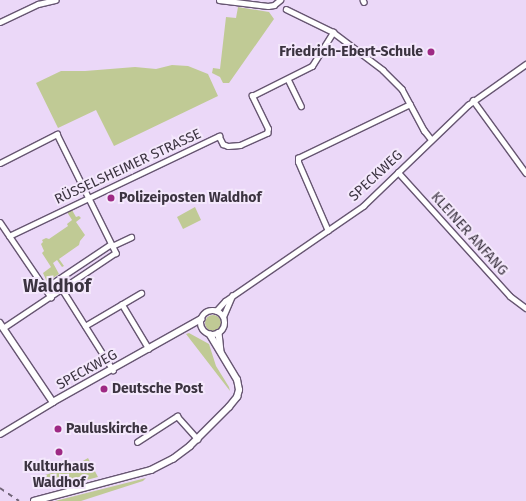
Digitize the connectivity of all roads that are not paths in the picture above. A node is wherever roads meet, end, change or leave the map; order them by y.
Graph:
1 (56, 0) edge
2 (219, 0) edge
3 (230, 1) edge
4 (280, 1) edge
5 (286, 9) dead end
6 (0, 22) edge
7 (333, 32) junction
8 (526, 65) edge
9 (288, 78) junction
10 (473, 100) junction
11 (410, 104) junction
12 (301, 106) dead end
13 (431, 139) junction
14 (0, 163) edge
15 (398, 172) junction
16 (526, 173) edge
17 (89, 198) junction
18 (0, 222) edge
19 (328, 231) junction
20 (10, 236) junction
21 (131, 237) dead end
22 (111, 245) junction
23 (45, 288) junction
24 (62, 289) junction
25 (140, 293) dead end
26 (233, 295) junction
27 (51, 297) junction
28 (122, 304) junction
29 (526, 308) edge
30 (216, 311) junction
31 (223, 317) junction
32 (201, 319) junction
33 (0, 323) edge
34 (85, 326) junction
35 (4, 328) junction
36 (186, 328) junction
37 (202, 328) junction
38 (219, 333) junction
39 (210, 335) junction
40 (149, 349) junction
41 (222, 356) junction
42 (112, 370) junction
43 (53, 402) junction
44 (0, 434) edge
45 (198, 439) junction
46 (137, 442) dead end
47 (34, 501) edge

1 - 6 street
2 - 3 street
3 - 4 street
5 - 7 street
7 - 9 street, RÜSSELSHEIMER STRASSE
7 - 11 street
8 - 10 street, SPECKWEG
9 - 12 street
9 - 17 street, RÜSSELSHEIMER STRASSE
10 - 13 street, SPECKWEG
10 - 16 street
11 - 13 street
11 - 19 street
13 - 15 street, SPECKWEG
14 - 17 street
15 - 19 street, SPECKWEG
15 - 29 street, KLEINER ANFANG
17 - 20 street, RÜSSELSHEIMER STRASSE
17 - 22 street
18 - 20 street
19 - 26 street, SPECKWEG
20 - 23 street
21 - 22 street
22 - 23 street
22 - 24 street
23 - 27 street
24 - 27 street
24 - 34 street
25 - 28 street
26 - 30 street, SPECKWEG
26 - 31 street
27 - 35 street
28 - 34 street
28 - 40 street
30 - 31 street
30 - 32 street, SPECKWEG
31 - 38 street
32 - 36 street, SPECKWEG
32 - 37 street
33 - 35 street
34 - 42 street
35 - 43 street
36 - 37 street, SPECKWEG
36 - 40 street, SPECKWEG
37 - 39 street
38 - 39 street
38 - 41 street
39 - 41 street
40 - 42 street, SPECKWEG
41 - 45 street
42 - 43 street, SPECKWEG
43 - 44 street, SPECKWEG
45 - 46 street
45 - 47 street

